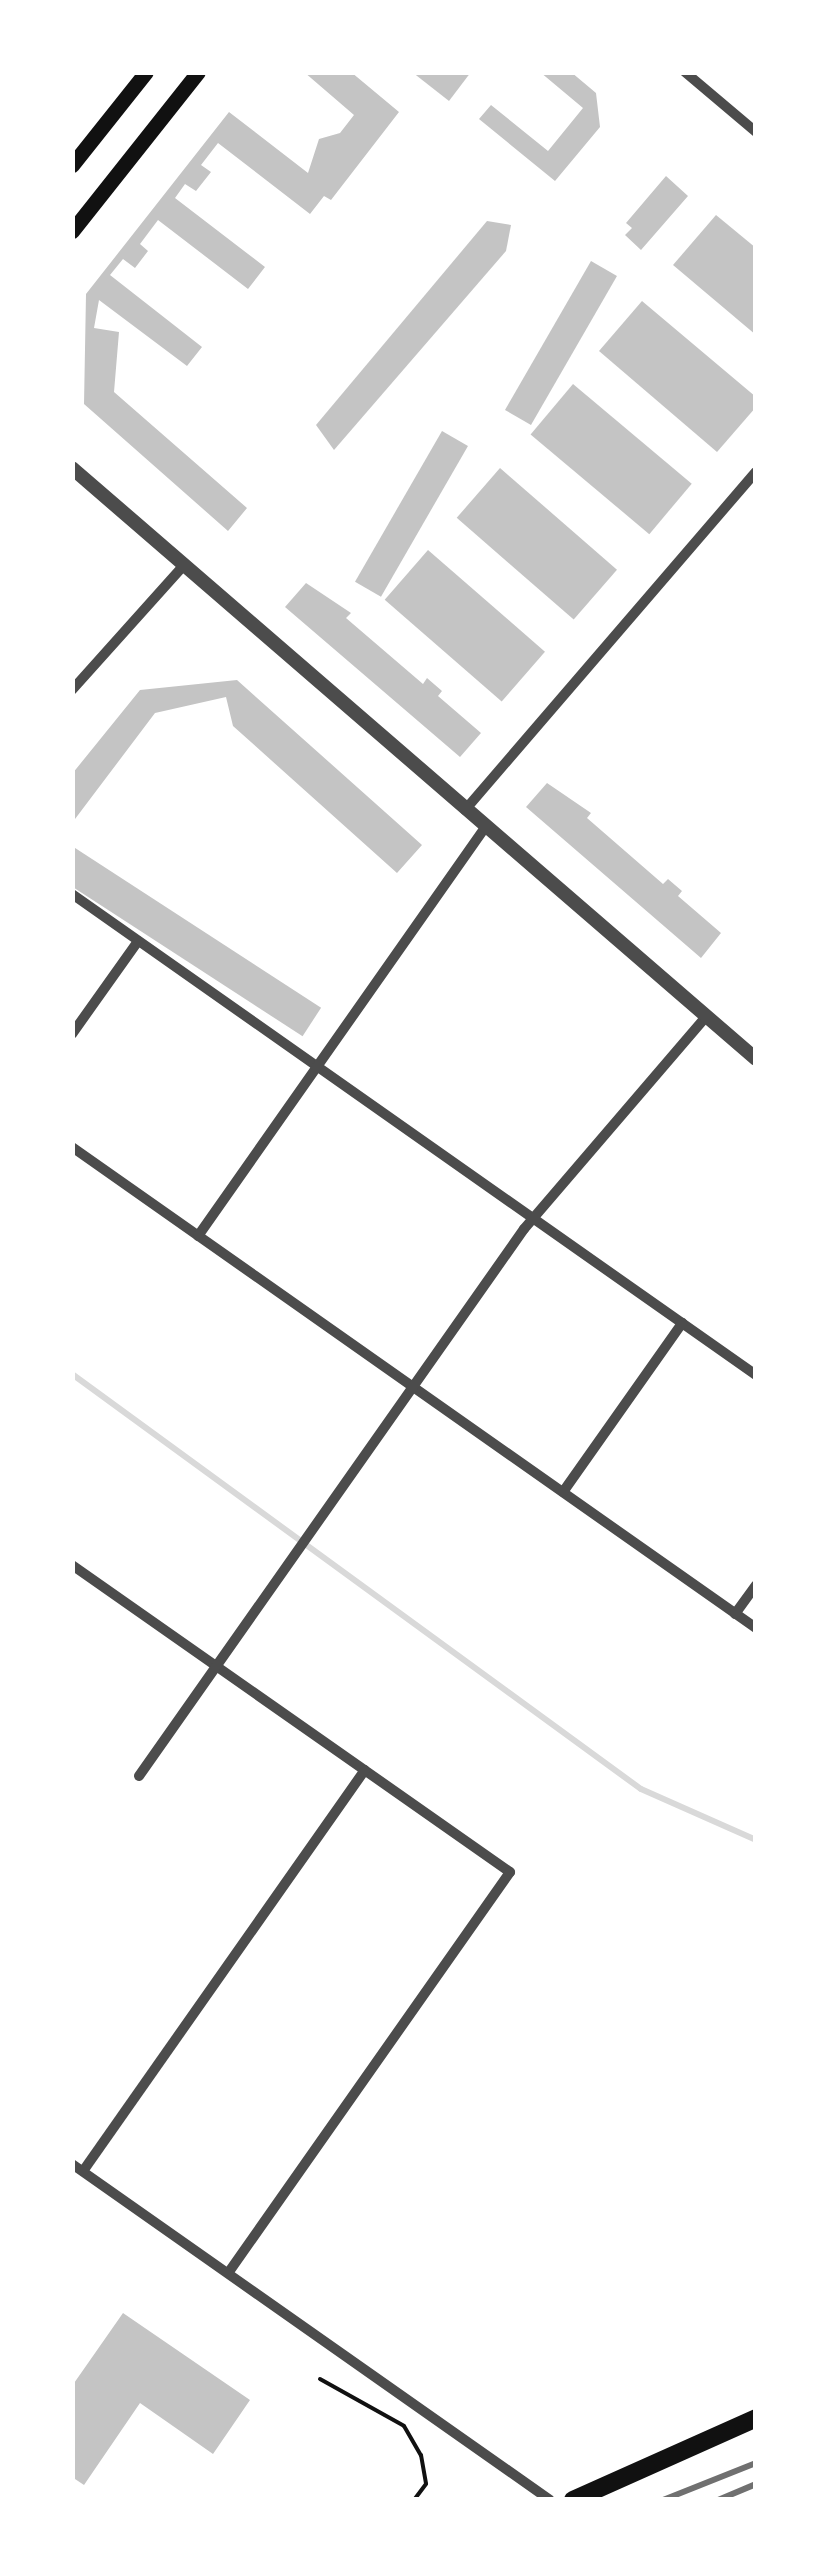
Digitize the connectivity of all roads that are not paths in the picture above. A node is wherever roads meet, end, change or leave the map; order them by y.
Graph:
1 (146, 72) edge
2 (198, 72) edge
3 (685, 72) edge
4 (756, 132) edge
5 (72, 165) edge
6 (72, 230) edge
7 (72, 468) edge
8 (756, 472) edge
9 (184, 565) junction
10 (72, 690) edge
11 (465, 810) junction
12 (485, 827) junction
13 (72, 894) edge
14 (138, 941) junction
15 (706, 1017) junction
16 (72, 1034) edge
17 (756, 1059) edge
18 (317, 1066) junction
19 (72, 1147) edge
20 (533, 1218) junction
21 (198, 1236) junction
22 (682, 1323) junction
23 (756, 1375) edge
24 (413, 1387) junction
25 (563, 1492) junction
26 (72, 1565) edge
27 (756, 1585) edge
28 (736, 1614) junction
29 (756, 1628) edge
30 (217, 1666) junction
31 (365, 1770) junction
32 (139, 1776) dead end
33 (78, 2167) edge
34 (228, 2273) junction
35 (756, 2418) edge
36 (550, 2500) edge
37 (573, 2500) edge

1 - 5 main road
2 - 6 main road
3 - 4 street
7 - 9 street
8 - 11 street
9 - 10 street
9 - 11 street
11 - 12 street
12 - 15 street
12 - 18 street
13 - 14 street
14 - 16 street
14 - 18 street
15 - 17 street
15 - 20 street
18 - 20 street
18 - 21 street
19 - 21 street
20 - 22 street
20 - 24 street
21 - 24 street
22 - 23 street
22 - 25 street
24 - 25 street
24 - 30 street
25 - 28 street
26 - 30 street
27 - 28 street
28 - 29 street
30 - 31 street
30 - 32 street
31 - 33 street
31 - 34 street
33 - 34 street
34 - 36 street
35 - 37 main road

